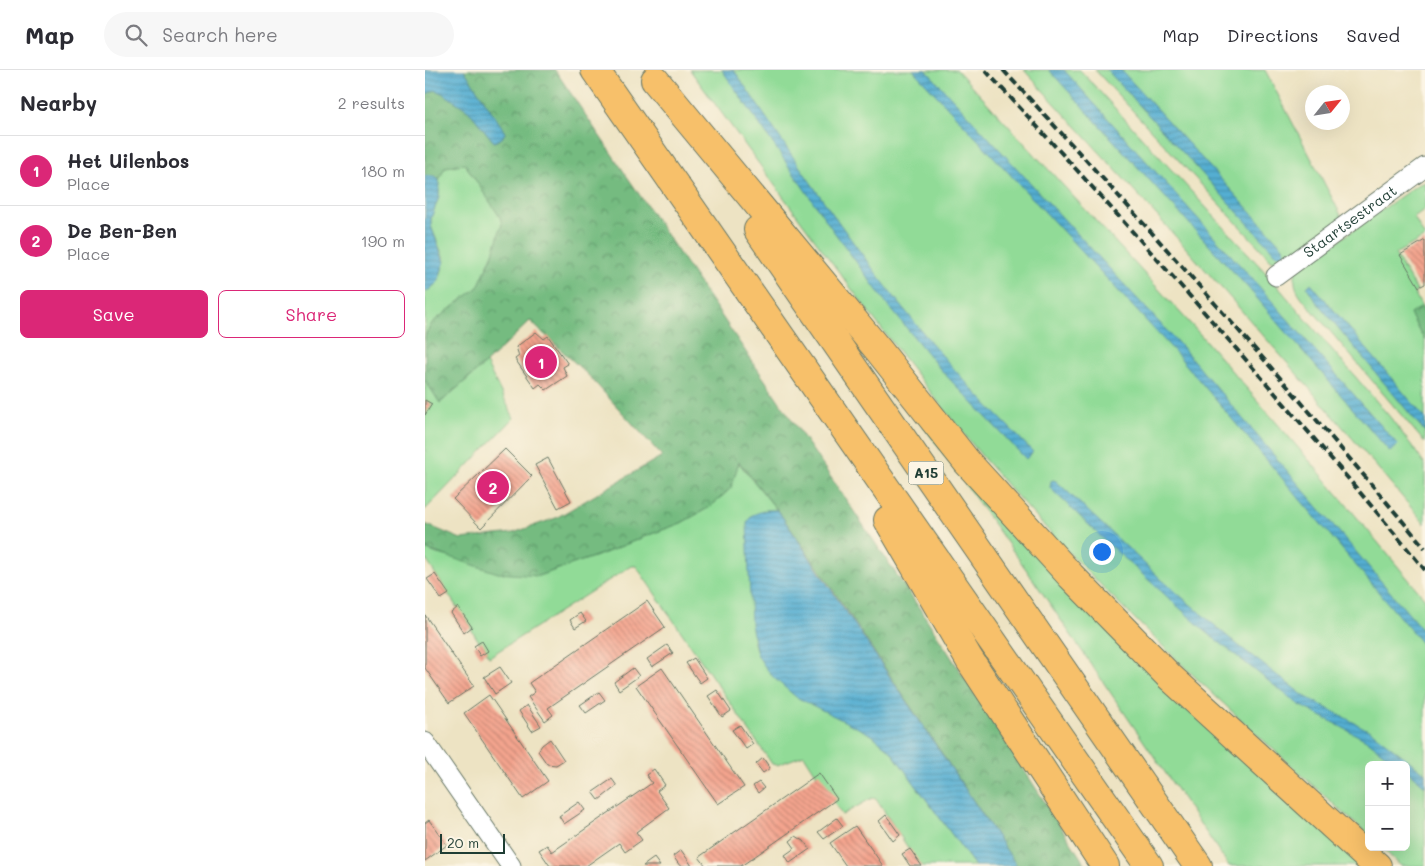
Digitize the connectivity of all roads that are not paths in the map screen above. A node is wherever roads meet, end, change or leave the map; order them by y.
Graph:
1 (595, 70) edge
2 (651, 75) edge
3 (1425, 167) edge
4 (1276, 276) dead end
5 (784, 342) junction
6 (425, 742) edge
7 (511, 866) edge
8 (1105, 866) edge
9 (1149, 866) edge
10 (1198, 866) edge
11 (1377, 866) edge

1 - 5 highway, A15
2 - 10 highway, A15
2 - 11 highway, A15
3 - 4 street, Staartsestraat
5 - 8 highway, A15
5 - 9 highway, A15
6 - 7 street

